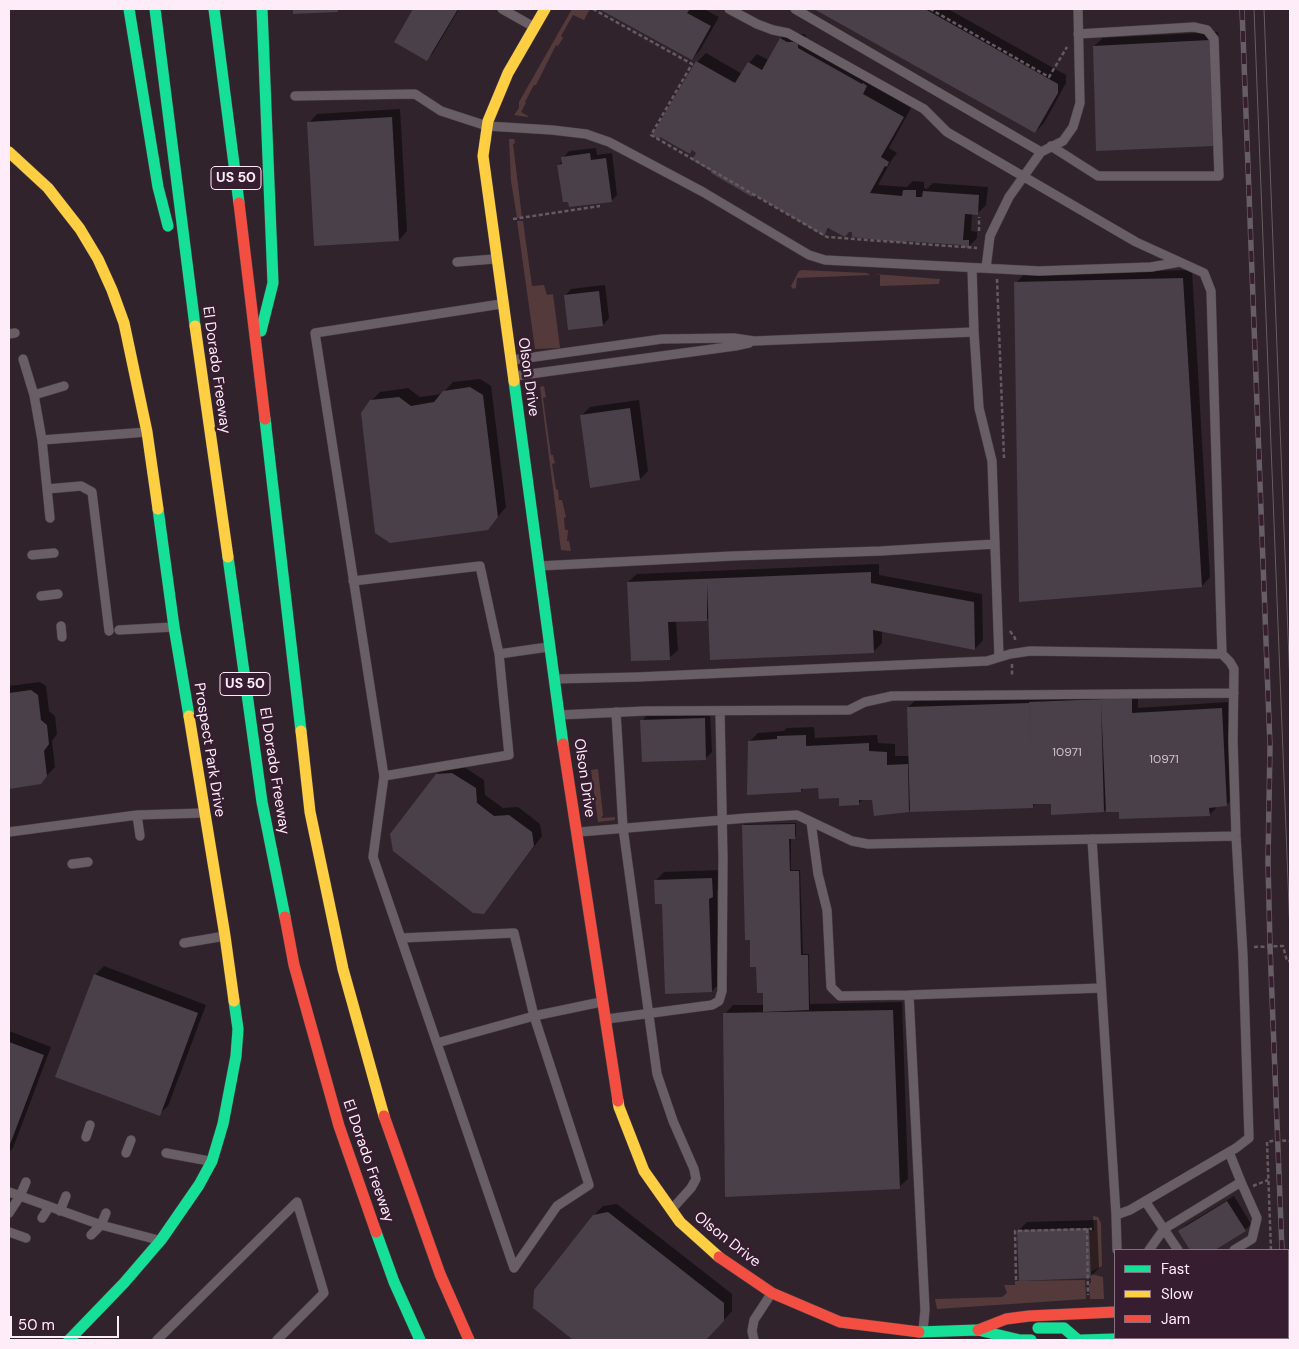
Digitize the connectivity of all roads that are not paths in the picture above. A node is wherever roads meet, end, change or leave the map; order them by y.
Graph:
1 (129, 9) edge
2 (155, 9) edge
3 (214, 9) edge
4 (262, 9) edge
5 (502, 9) edge
6 (545, 9) edge
7 (729, 9) edge
8 (796, 9) edge
9 (1078, 9) edge
10 (534, 27) junction
11 (1078, 34) junction
12 (295, 96) dead end
13 (487, 126) junction
14 (1051, 146) junction
15 (9, 152) edge
16 (1041, 152) junction
17 (1023, 176) junction
18 (497, 259) junction
19 (457, 262) dead end
20 (1180, 262) junction
21 (972, 268) junction
22 (986, 268) junction
23 (503, 303) junction
24 (195, 324) junction
25 (974, 332) junction
26 (754, 341) junction
27 (257, 347) junction
28 (23, 359) dead end
29 (511, 360) junction
30 (513, 376) junction
31 (64, 386) dead end
32 (34, 395) junction
33 (147, 432) junction
34 (42, 440) junction
35 (47, 489) junction
36 (50, 518) dead end
37 (995, 544) junction
38 (54, 553) dead end
39 (32, 555) dead end
40 (539, 566) junction
41 (353, 581) junction
42 (58, 594) dead end
43 (41, 596) dead end
44 (61, 626) dead end
45 (174, 627) junction
46 (62, 636) dead end
47 (550, 647) junction
48 (500, 654) junction
49 (1222, 654) junction
50 (999, 657) junction
51 (554, 679) junction
52 (1234, 693) junction
53 (720, 711) junction
54 (616, 712) junction
55 (559, 715) junction
56 (384, 776) junction
57 (203, 813) junction
58 (137, 815) junction
59 (724, 820) junction
60 (811, 822) junction
61 (623, 828) junction
62 (9, 832) edge
63 (576, 832) junction
64 (140, 836) dead end
65 (1236, 836) junction
66 (1092, 840) junction
67 (88, 862) dead end
68 (72, 864) dead end
69 (225, 936) junction
70 (401, 938) junction
71 (184, 942) dead end
72 (1102, 988) junction
73 (909, 995) junction
74 (603, 1001) junction
75 (648, 1014) junction
76 (534, 1016) junction
77 (606, 1020) junction
78 (437, 1043) junction
79 (90, 1125) dead end
80 (86, 1137) dead end
81 (131, 1140) dead end
82 (1230, 1152) junction
83 (126, 1153) dead end
84 (166, 1153) dead end
85 (212, 1161) junction
86 (26, 1182) dead end
87 (1241, 1182) junction
88 (9, 1192) edge
89 (20, 1196) junction
90 (66, 1196) dead end
91 (1145, 1201) junction
92 (49, 1207) junction
93 (672, 1210) junction
94 (60, 1212) junction
95 (106, 1212) dead end
96 (9, 1213) edge
97 (1116, 1215) junction
98 (42, 1218) dead end
99 (101, 1225) junction
100 (1164, 1229) junction
101 (9, 1232) edge
102 (91, 1235) dead end
103 (26, 1238) dead end
104 (161, 1240) junction
105 (1117, 1249) edge
106 (1150, 1249) edge
107 (1177, 1249) edge
108 (1236, 1249) edge
109 (772, 1293) junction
110 (1114, 1312) edge
111 (1006, 1319) junction
112 (1091, 1329) dead end
113 (978, 1330) junction
114 (963, 1335) edge
115 (922, 1336) edge
116 (1116, 1339) edge
117 (69, 1340) edge
118 (157, 1340) edge
119 (277, 1340) edge
120 (420, 1340) edge
121 (469, 1340) edge
122 (754, 1340) edge
123 (1031, 1340) edge
124 (1078, 1340) edge
125 (1082, 1340) edge

1 - 24 main road
2 - 24 main road, El Dorado Freeway / US 50
3 - 27 main road, El Dorado Freeway / US 50
4 - 27 main road
5 - 10 lane
6 - 10 main road, Olson Drive
7 - 17 lane
8 - 16 lane
9 - 11 lane
10 - 13 main road, Olson Drive
11 - 14 lane
11 - 14 lane
12 - 13 lane
13 - 18 main road, Olson Drive
13 - 21 lane
14 - 16 lane
15 - 33 main road, Prospect Park Drive
16 - 17 lane
17 - 20 lane
17 - 22 lane
18 - 19 lane
18 - 23 main road, Olson Drive
20 - 22 lane
20 - 49 lane
21 - 22 lane
21 - 25 lane
23 - 29 main road, Olson Drive
23 - 41 lane
24 - 120 main road, El Dorado Freeway / US 50
25 - 26 lane
25 - 37 lane
26 - 29 lane
26 - 30 lane
27 - 121 main road, El Dorado Freeway / US 50
28 - 32 lane
29 - 30 main road, Olson Drive
30 - 40 main road, Olson Drive
31 - 32 lane
32 - 34 lane
33 - 34 lane
33 - 45 main road, Prospect Park Drive
34 - 35 lane
35 - 36 lane
35 - 45 lane
37 - 40 lane
37 - 50 lane
38 - 39 lane
40 - 47 main road, Olson Drive
41 - 48 lane
41 - 56 lane
42 - 43 lane
44 - 46 lane
45 - 57 main road, Prospect Park Drive
47 - 48 lane
47 - 51 main road, Olson Drive
48 - 56 lane
49 - 50 lane
49 - 52 lane
50 - 51 lane
51 - 55 main road, Olson Drive
52 - 53 lane
52 - 65 lane
53 - 54 lane
53 - 59 lane
54 - 55 lane
54 - 61 lane
55 - 63 main road, Olson Drive
56 - 70 lane
57 - 58 lane
57 - 69 main road, Prospect Park Drive
58 - 62 lane
58 - 64 lane
59 - 60 lane
59 - 61 lane
59 - 75 lane
60 - 66 lane
60 - 73 lane
61 - 63 lane
61 - 75 lane
63 - 74 main road, Olson Drive
65 - 66 lane
65 - 82 lane
66 - 72 lane
67 - 68 lane
69 - 71 lane
69 - 85 main road, Prospect Park Drive
70 - 76 lane
70 - 78 lane
72 - 73 lane
72 - 97 lane
73 - 115 lane
74 - 76 lane
74 - 77 main road, Olson Drive
75 - 77 lane
75 - 93 lane
76 - 78 lane
76 - 78 lane
77 - 93 main road, Olson Drive
79 - 80 lane
81 - 83 lane
82 - 87 lane
82 - 91 lane
84 - 85 lane
85 - 104 main road, Prospect Park Drive
86 - 89 lane
87 - 100 lane
87 - 108 lane
88 - 89 lane
89 - 92 lane
89 - 96 lane
90 - 94 lane
91 - 97 lane
91 - 100 lane
92 - 94 lane
92 - 98 lane
93 - 109 main road, Olson Drive
94 - 99 lane
95 - 99 lane
97 - 105 lane
99 - 102 lane
99 - 104 lane
100 - 106 lane
100 - 107 lane
101 - 103 lane
104 - 117 main road, Prospect Park Drive
109 - 115 main road, Olson Drive
109 - 122 lane
110 - 111 main road, Olson Drive
111 - 113 main road, Olson Drive
111 - 124 main road
112 - 124 main road
113 - 114 main road, Olson Drive
113 - 123 main road, Olson Drive
114 - 115 main road, Olson Drive
116 - 125 main road
118 - 119 lane

